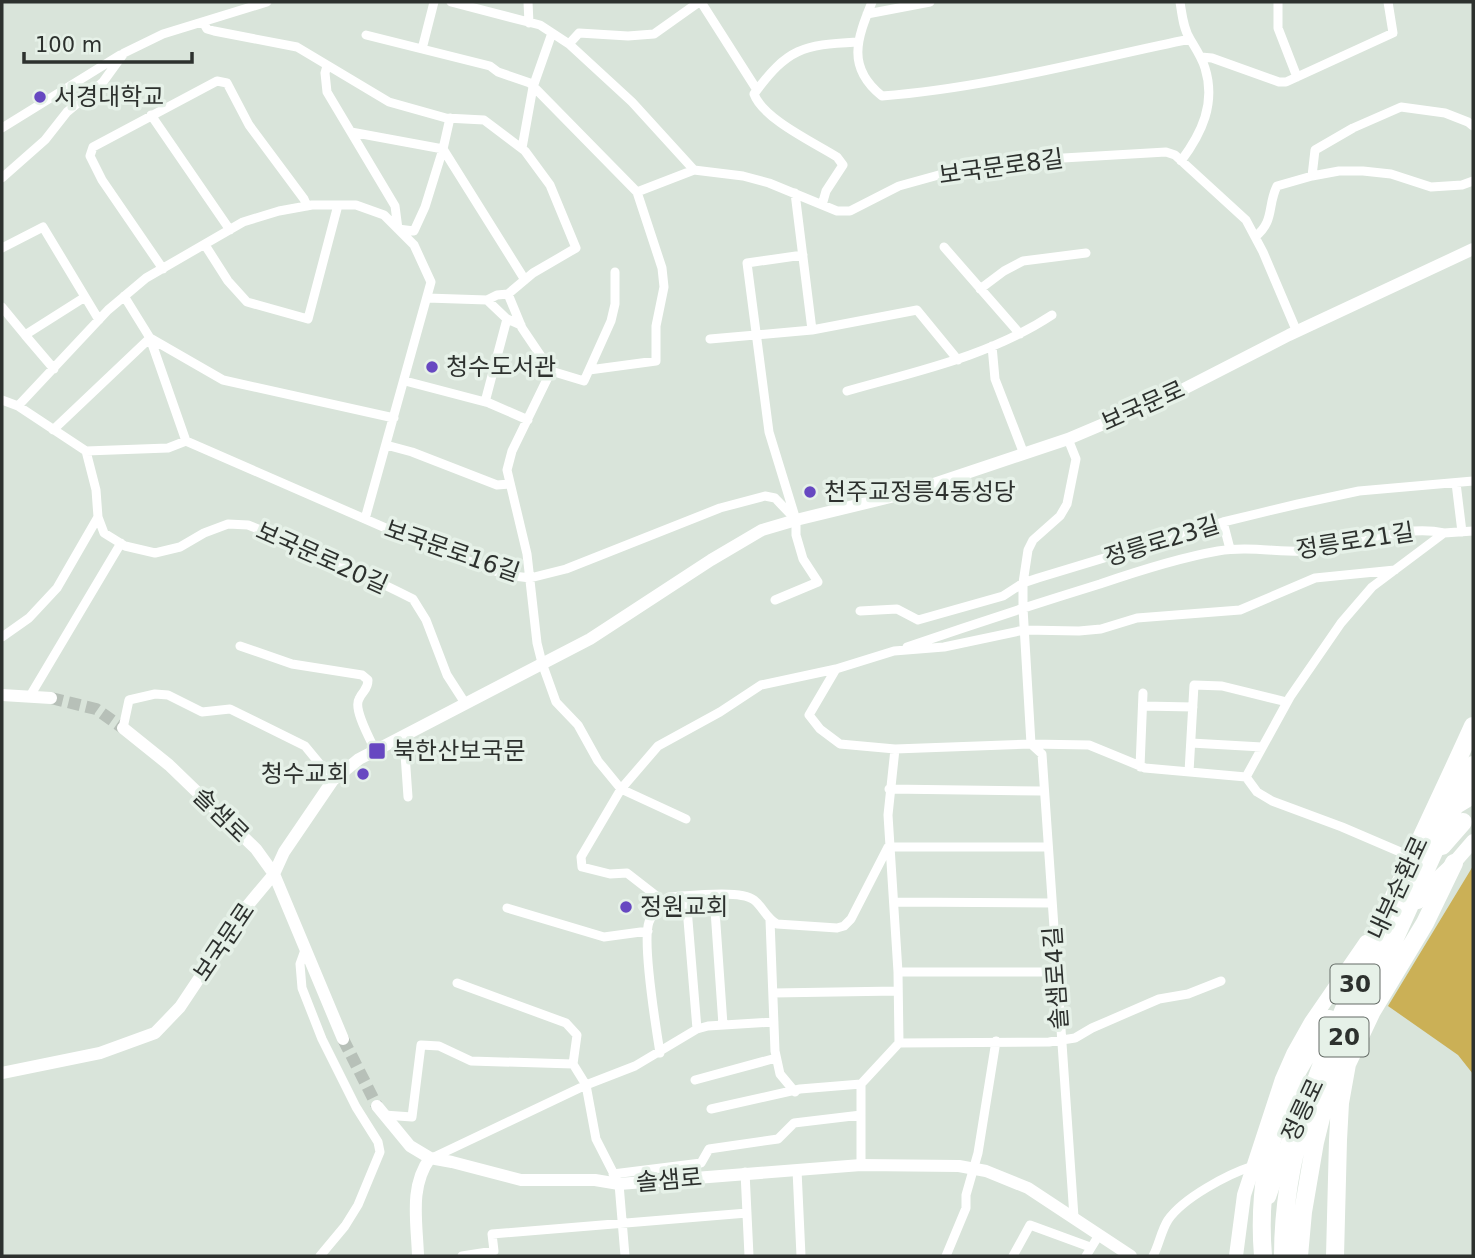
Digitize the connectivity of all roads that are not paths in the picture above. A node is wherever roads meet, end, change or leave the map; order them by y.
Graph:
1 (267, 2) edge
2 (434, 2) edge
3 (451, 2) edge
4 (528, 2) edge
5 (700, 2) edge
6 (872, 2) edge
7 (930, 2) edge
8 (1180, 2) edge
9 (1278, 2) edge
10 (1388, 2) edge
11 (867, 14) junction
12 (203, 22) junction
13 (529, 23) junction
14 (552, 33) junction
15 (366, 35) dead end
16 (1190, 39) junction
17 (857, 42) junction
18 (569, 44) junction
19 (422, 49) junction
20 (124, 53) junction
21 (1201, 58) junction
22 (327, 66) junction
23 (1297, 77) junction
24 (533, 87) junction
25 (757, 90) junction
26 (151, 115) junction
27 (450, 118) junction
28 (1473, 126) edge
29 (2, 128) edge
30 (351, 131) junction
31 (522, 148) junction
32 (443, 149) junction
33 (1181, 161) junction
34 (695, 170) junction
35 (1312, 176) junction
36 (2, 178) edge
37 (1473, 181) edge
38 (637, 192) junction
39 (795, 193) junction
40 (338, 205) junction
41 (822, 205) junction
42 (307, 206) junction
43 (398, 229) junction
44 (230, 230) junction
45 (1255, 237) junction
46 (205, 245) junction
47 (944, 247) dead end
48 (2, 248) edge
49 (1473, 249) edge
50 (1086, 253) dead end
51 (803, 255) junction
52 (163, 269) junction
53 (615, 272) dead end
54 (525, 280) junction
55 (980, 289) junction
56 (508, 294) junction
57 (124, 296) junction
58 (85, 297) junction
59 (427, 298) junction
60 (487, 299) junction
61 (2, 307) edge
62 (1052, 315) dead end
63 (507, 319) junction
64 (99, 320) junction
65 (521, 325) junction
66 (812, 330) junction
67 (1297, 332) junction
68 (755, 334) junction
69 (1020, 334) junction
70 (25, 335) junction
71 (150, 338) junction
72 (710, 339) dead end
73 (992, 346) junction
74 (958, 360) junction
75 (54, 369) junction
76 (589, 370) junction
77 (551, 371) junction
78 (405, 381) junction
79 (847, 391) dead end
80 (2, 400) edge
81 (485, 402) junction
82 (19, 407) junction
83 (394, 418) junction
84 (528, 420) junction
85 (53, 430) junction
86 (1068, 439) junction
87 (186, 441) junction
88 (386, 445) junction
89 (86, 450) junction
90 (1024, 454) junction
91 (1473, 481) edge
92 (1456, 483) junction
93 (510, 484) junction
94 (98, 517) junction
95 (365, 519) junction
96 (796, 520) junction
97 (1223, 522) junction
98 (1473, 531) edge
99 (1462, 532) junction
100 (1444, 533) junction
101 (121, 543) junction
102 (1230, 549) junction
103 (1395, 570) junction
104 (530, 578) junction
105 (1023, 583) junction
106 (775, 600) dead end
107 (1023, 608) junction
108 (860, 611) dead end
109 (1024, 630) junction
110 (2, 637) edge
111 (240, 646) dead end
112 (894, 651) junction
113 (541, 663) junction
114 (836, 669) junction
115 (1143, 693) dead end
116 (2, 695) edge
117 (30, 695) junction
118 (51, 698) tunnel mouth
119 (1287, 702) junction
120 (465, 703) junction
121 (1143, 706) junction
122 (1193, 706) junction
123 (1473, 726) edge
124 (123, 728) joint
125 (398, 738) junction
126 (1191, 743) junction
127 (1031, 744) junction
128 (1262, 747) junction
129 (895, 749) junction
130 (375, 750) junction
131 (1473, 765) edge
132 (1140, 766) junction
133 (1189, 772) junction
134 (1246, 777) junction
135 (333, 780) junction
136 (620, 788) junction
137 (889, 789) junction
138 (1041, 791) dead end
139 (408, 797) dead end
140 (1473, 797) edge
141 (1468, 817) edge
142 (686, 819) dead end
143 (1473, 841) edge
144 (1425, 845) junction
145 (888, 847) junction
146 (1044, 847) dead end
147 (1414, 858) junction
148 (1454, 863) junction
149 (274, 874) junction
150 (714, 895) junction
151 (686, 897) junction
152 (663, 901) junction
153 (894, 902) junction
154 (1051, 903) junction
155 (507, 908) dead end
156 (770, 920) junction
157 (648, 931) junction
158 (305, 950) junction
159 (898, 972) junction
160 (1056, 972) junction
161 (1221, 981) dead end
162 (457, 982) dead end
163 (898, 991) junction
164 (773, 993) junction
165 (774, 1022) junction
166 (723, 1025) junction
167 (697, 1029) junction
168 (343, 1039) tunnel mouth
169 (1061, 1040) junction
170 (996, 1041) junction
171 (899, 1043) junction
172 (660, 1052) junction
173 (776, 1058) junction
174 (573, 1064) junction
175 (2, 1073) edge
176 (695, 1080) dead end
177 (861, 1084) junction
178 (586, 1085) junction
179 (795, 1092) junction
180 (711, 1109) dead end
181 (380, 1111) joint
182 (861, 1115) junction
183 (430, 1158) junction
184 (861, 1165) junction
185 (1253, 1166) junction
186 (974, 1168) junction
187 (797, 1170) junction
188 (745, 1172) junction
189 (616, 1179) junction
190 (747, 1213) junction
191 (1074, 1217) junction
192 (622, 1222) junction
193 (1099, 1235) junction
194 (1088, 1252) edge
195 (320, 1256) edge
196 (418, 1256) edge
197 (462, 1256) edge
198 (625, 1256) edge
199 (748, 1256) edge
200 (801, 1256) edge
201 (946, 1256) edge
202 (1013, 1256) edge
203 (1131, 1256) edge
204 (1153, 1256) edge
205 (1236, 1256) edge
206 (1261, 1256) edge
207 (1283, 1256) edge
208 (1299, 1256) edge
209 (1335, 1256) edge

1 - 12 street
2 - 19 street
3 - 13 street
4 - 13 street
5 - 18 street
5 - 25 street
6 - 11 street
7 - 11 street
8 - 16 street
9 - 23 street
10 - 23 street
11 - 17 street
12 - 20 street
12 - 22 street
13 - 14 street
14 - 18 street
14 - 24 street
15 - 19 street
16 - 17 street
16 - 21 street
17 - 25 street
18 - 34 street
19 - 24 street
20 - 29 street
20 - 36 street
21 - 23 street
21 - 33 street
22 - 27 street
22 - 30 street
24 - 31 street
24 - 38 street
25 - 41 street
26 - 42 street
26 - 44 street
26 - 52 street
27 - 31 street
27 - 32 street
28 - 35 street
30 - 32 street
30 - 43 street
31 - 54 street
32 - 43 street
32 - 54 street
33 - 41 street, 보국문로8길
33 - 45 street, 보국문로8길
34 - 38 street
34 - 39 street, 보국문로8길
35 - 37 street
35 - 45 street
38 - 76 street
39 - 41 street, 보국문로8길
39 - 51 street
40 - 42 street
40 - 43 street
40 - 46 street
42 - 44 street
43 - 59 street
44 - 46 street
45 - 67 street, 보국문로8길
46 - 52 street
47 - 55 street
48 - 58 street
49 - 67 main road, 보국문로
50 - 55 street
51 - 66 street
51 - 68 street
52 - 57 street
53 - 76 street
54 - 56 street
55 - 69 street
56 - 60 street
56 - 65 street
57 - 64 street
57 - 71 street
58 - 64 street
58 - 70 street
59 - 60 street
59 - 78 street
60 - 63 street
61 - 70 street
62 - 69 street
63 - 65 street
63 - 81 street
64 - 75 street
65 - 77 street
66 - 68 street
66 - 74 street
67 - 86 main road, 보국문로
68 - 72 street
68 - 96 street
69 - 73 street
70 - 75 street
71 - 83 street
71 - 85 street
71 - 87 street
73 - 74 street
73 - 90 street
74 - 79 street
75 - 82 street
76 - 77 street
77 - 84 street
78 - 81 street
78 - 83 street
80 - 82 street
81 - 84 street
82 - 85 street
83 - 88 street
84 - 93 street
85 - 89 street
86 - 90 main road, 보국문로
86 - 105 street, 솔샘로4길
87 - 89 street
87 - 95 street, 보국문로16길
88 - 93 street
88 - 95 street
89 - 94 street
90 - 96 main road, 보국문로
91 - 92 street, 정릉로23길
92 - 97 street, 정릉로23길
92 - 99 street
93 - 104 street
94 - 101 street
94 - 110 street
95 - 104 street, 보국문로16길
96 - 104 street, 보국문로16길
96 - 106 street
96 - 113 main road, 보국문로
97 - 102 street
97 - 105 street, 정릉로23길
98 - 99 street, 정릉로21길
99 - 100 street, 정릉로21길
100 - 102 street, 정릉로21길
100 - 103 street, 정릉로21길
101 - 117 street
101 - 120 street, 보국문로20길
102 - 107 street, 정릉로21길
103 - 109 street
103 - 119 street, 정릉로21길
104 - 113 street
105 - 107 street, 솔샘로4길
105 - 108 street, 정릉로23길
107 - 109 street, 솔샘로4길
107 - 112 street, 정릉로21길
109 - 112 street
109 - 127 street, 솔샘로4길
111 - 130 street
112 - 114 street
113 - 120 main road, 보국문로
113 - 136 street
114 - 129 street
114 - 136 street
115 - 121 street
116 - 117 main road
117 - 118 main road
119 - 122 street
119 - 128 street, 정릉로21길
120 - 125 main road, 보국문로
121 - 122 street
121 - 132 street
122 - 126 street
123 - 207 highway, 내부순환로 / 30
124 - 135 street
124 - 149 main road, 솔샘로
125 - 130 main road, 보국문로
125 - 139 street
126 - 128 street
126 - 133 street
127 - 129 street
127 - 132 street
127 - 154 street, 솔샘로4길
128 - 134 street, 정릉로21길
129 - 137 street
130 - 135 main road, 보국문로
131 - 208 highway, 내부순환로 / 30
132 - 133 street
133 - 134 street
134 - 147 street
135 - 149 main road, 보국문로
136 - 142 street
136 - 152 street
137 - 138 street
137 - 145 street
140 - 144 main road, 정릉로 / 20
141 - 144 main road, 정릉로
141 - 206 highway
143 - 148 main road, 정릉로 / 20
144 - 147 main road, 정릉로 / 20
145 - 146 street
145 - 153 street
145 - 156 street
147 - 185 main road, 정릉로 / 20
148 - 206 main road, 정릉로 / 20
148 - 209 highway
149 - 158 main road, 솔샘로
149 - 175 main road, 보국문로
150 - 151 street
150 - 156 street
150 - 166 street
151 - 152 street
151 - 167 street
152 - 157 street
153 - 154 street
153 - 159 street
154 - 160 street, 솔샘로4길
155 - 157 street
156 - 164 street
157 - 172 street
158 - 168 main road, 솔샘로
158 - 195 street
159 - 160 street
159 - 163 street
160 - 169 street, 솔샘로4길
161 - 169 street
162 - 174 street
163 - 164 street
163 - 171 street
164 - 165 street
165 - 166 street
165 - 173 street
166 - 167 street
167 - 172 street
169 - 170 street
169 - 191 street, 솔샘로4길
170 - 171 street
170 - 186 street
171 - 177 street
172 - 178 street
173 - 176 street
173 - 179 street
174 - 178 street
174 - 181 street, 솔샘로
177 - 179 street
177 - 182 street
178 - 183 street
178 - 189 street
179 - 180 street
181 - 183 main road, 솔샘로
182 - 184 street
182 - 189 street
183 - 189 main road, 솔샘로
183 - 196 main road
184 - 186 main road, 솔샘로
184 - 187 main road, 솔샘로
185 - 204 street
185 - 205 main road, 정릉로 / 20
186 - 191 main road, 솔샘로
186 - 201 street
187 - 188 main road, 솔샘로
187 - 200 street
188 - 189 main road, 솔샘로
188 - 190 street
189 - 192 street
190 - 192 street
190 - 199 street
191 - 193 main road, 솔샘로
192 - 197 street
192 - 198 street
193 - 194 street
193 - 203 main road, 솔샘로
194 - 202 street

